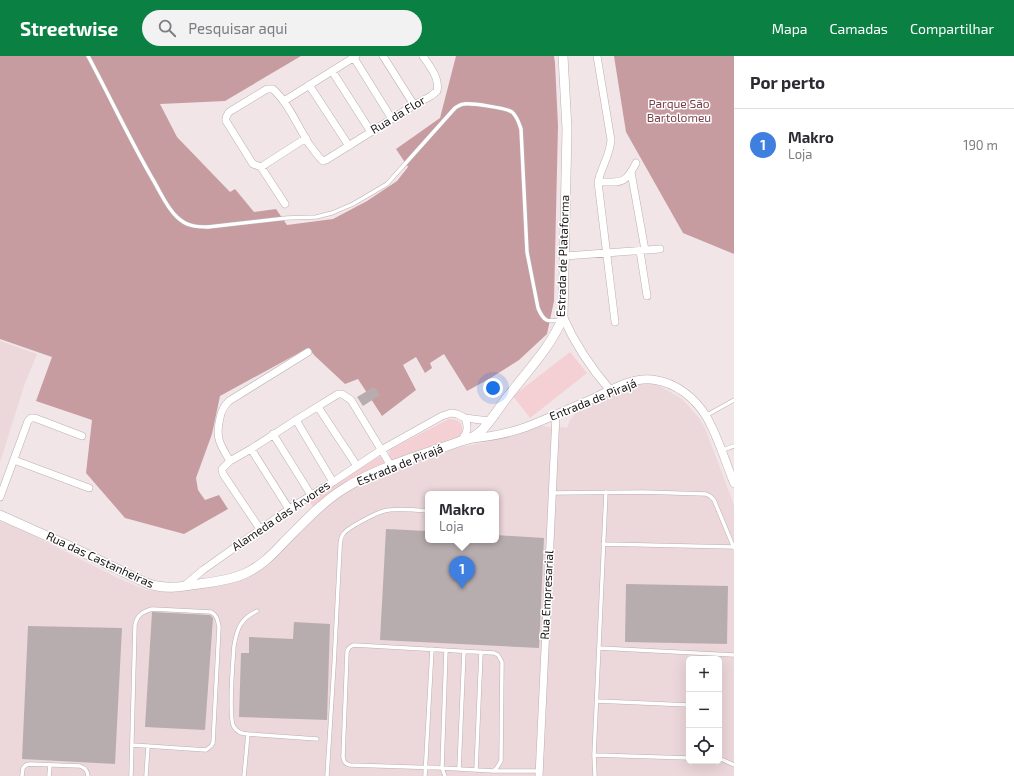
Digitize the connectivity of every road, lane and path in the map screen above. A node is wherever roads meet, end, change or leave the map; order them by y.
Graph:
1 (88, 56) edge
2 (383, 56) edge
3 (423, 56) edge
4 (563, 56) edge
5 (597, 56) edge
6 (355, 57) edge
7 (332, 71) junction
8 (309, 85) junction
9 (284, 101) junction
10 (414, 105) junction
11 (392, 119) junction
12 (370, 132) junction
13 (306, 138) junction
14 (349, 146) junction
15 (636, 163) dead end
16 (260, 167) junction
17 (631, 172) junction
18 (598, 182) junction
19 (285, 204) dead end
20 (660, 249) dead end
21 (642, 251) junction
22 (607, 252) junction
23 (565, 256) junction
24 (647, 296) dead end
25 (563, 318) junction
26 (615, 322) dead end
27 (308, 352) dead end
28 (610, 390) junction
29 (734, 400) edge
30 (318, 407) junction
31 (556, 414) junction
32 (706, 415) junction
33 (465, 418) junction
34 (296, 420) junction
35 (489, 421) junction
36 (273, 434) junction
37 (82, 436) dead end
38 (465, 440) junction
39 (734, 446) edge
40 (251, 449) junction
41 (381, 450) junction
42 (722, 451) junction
43 (14, 460) junction
44 (230, 461) junction
45 (356, 466) junction
46 (391, 466) junction
47 (333, 482) junction
48 (734, 483) edge
49 (89, 488) dead end
50 (606, 492) junction
51 (552, 493) junction
52 (311, 495) junction
53 (0, 497) edge
54 (289, 509) junction
55 (425, 511) edge
56 (0, 515) edge
57 (260, 529) junction
58 (603, 544) junction
59 (734, 547) edge
60 (270, 557) joint
61 (184, 586) junction
62 (257, 611) dead end
63 (599, 648) junction
64 (432, 649) junction
65 (446, 650) junction
66 (464, 651) junction
67 (481, 652) junction
68 (702, 653) joint
69 (734, 655) edge
70 (597, 701) junction
71 (686, 704) edge
72 (248, 734) junction
73 (317, 739) dead end
74 (132, 745) junction
75 (148, 746) junction
76 (594, 755) junction
77 (686, 758) edge
78 (722, 759) edge
79 (50, 765) junction
80 (734, 765) edge
81 (426, 768) junction
82 (442, 768) junction
83 (459, 769) junction
84 (476, 770) junction
85 (493, 771) junction
86 (539, 773) edge
87 (22, 776) edge
88 (49, 776) edge
89 (88, 776) edge
90 (131, 776) edge
91 (146, 776) edge
92 (244, 776) edge
93 (327, 776) edge
94 (425, 776) edge
95 (445, 776) edge
96 (595, 776) edge

1 - 25 lane
2 - 10 street
3 - 10 street, Rua da Flor
4 - 23 main road, Estrada de Plataforma
5 - 18 street
6 - 7 street
6 - 11 street
7 - 8 street
7 - 12 street
8 - 9 street
8 - 14 street
9 - 13 street
9 - 16 street
10 - 11 street, Rua da Flor
11 - 12 street, Rua da Flor
12 - 14 street, Rua da Flor
13 - 14 street, Rua da Flor
13 - 16 street
15 - 17 street
16 - 19 street
17 - 18 street
17 - 21 street
18 - 22 street
20 - 21 street
21 - 22 street
21 - 24 street
22 - 23 street
22 - 26 street
23 - 25 main road, Estrada de Plataforma
25 - 28 street
25 - 35 main road, Estrada de Plataforma
27 - 44 street
28 - 31 street, Entrada de Pirajá
28 - 32 street, Entrada de Pirajá
29 - 32 lane
30 - 34 street
30 - 41 street
30 - 45 street
31 - 38 street, Entrada de Pirajá
31 - 51 street, Rua Empresarial
32 - 42 street, Entrada de Pirajá
33 - 35 street, Alameda das Árvores
33 - 38 street
33 - 41 street, Alameda das Árvores
34 - 36 street
34 - 47 street
35 - 38 main road, Estrada de Plataforma
36 - 40 street
36 - 52 street
37 - 43 street
38 - 46 main road, Estrada de Pirajá
39 - 42 lane
40 - 44 street
40 - 54 street
41 - 45 street, Alameda das Árvores
41 - 46 street
42 - 48 street, Entrada de Pirajá
43 - 49 street
43 - 53 street
44 - 57 street
45 - 47 street, Alameda das Árvores
46 - 60 main road, Estrada de Pirajá
47 - 52 street, Alameda das Árvores
50 - 51 lane
50 - 58 lane
50 - 59 lane
51 - 86 street, Rua Empresarial
52 - 54 street, Alameda das Árvores
54 - 57 street, Alameda das Árvores
55 - 93 lane
56 - 61 main road, Rua das Castanheiras
57 - 61 street, Alameda das Árvores
58 - 59 lane
58 - 63 lane
60 - 61 main road, Rua das Castanheiras
62 - 72 lane
63 - 68 lane
63 - 70 lane
64 - 65 lane
64 - 81 lane
64 - 81 lane
65 - 66 lane
65 - 82 lane
66 - 67 lane
66 - 83 lane
67 - 84 lane
67 - 85 lane
68 - 69 lane
70 - 71 lane
70 - 76 lane
72 - 73 lane
72 - 92 lane
74 - 75 lane
74 - 75 lane
74 - 90 lane
75 - 91 lane
76 - 77 lane
76 - 96 lane
78 - 80 lane
79 - 87 lane
79 - 88 lane
79 - 89 lane
81 - 82 lane
81 - 94 lane
82 - 83 lane
82 - 95 lane
83 - 84 lane
84 - 85 lane
85 - 86 lane

